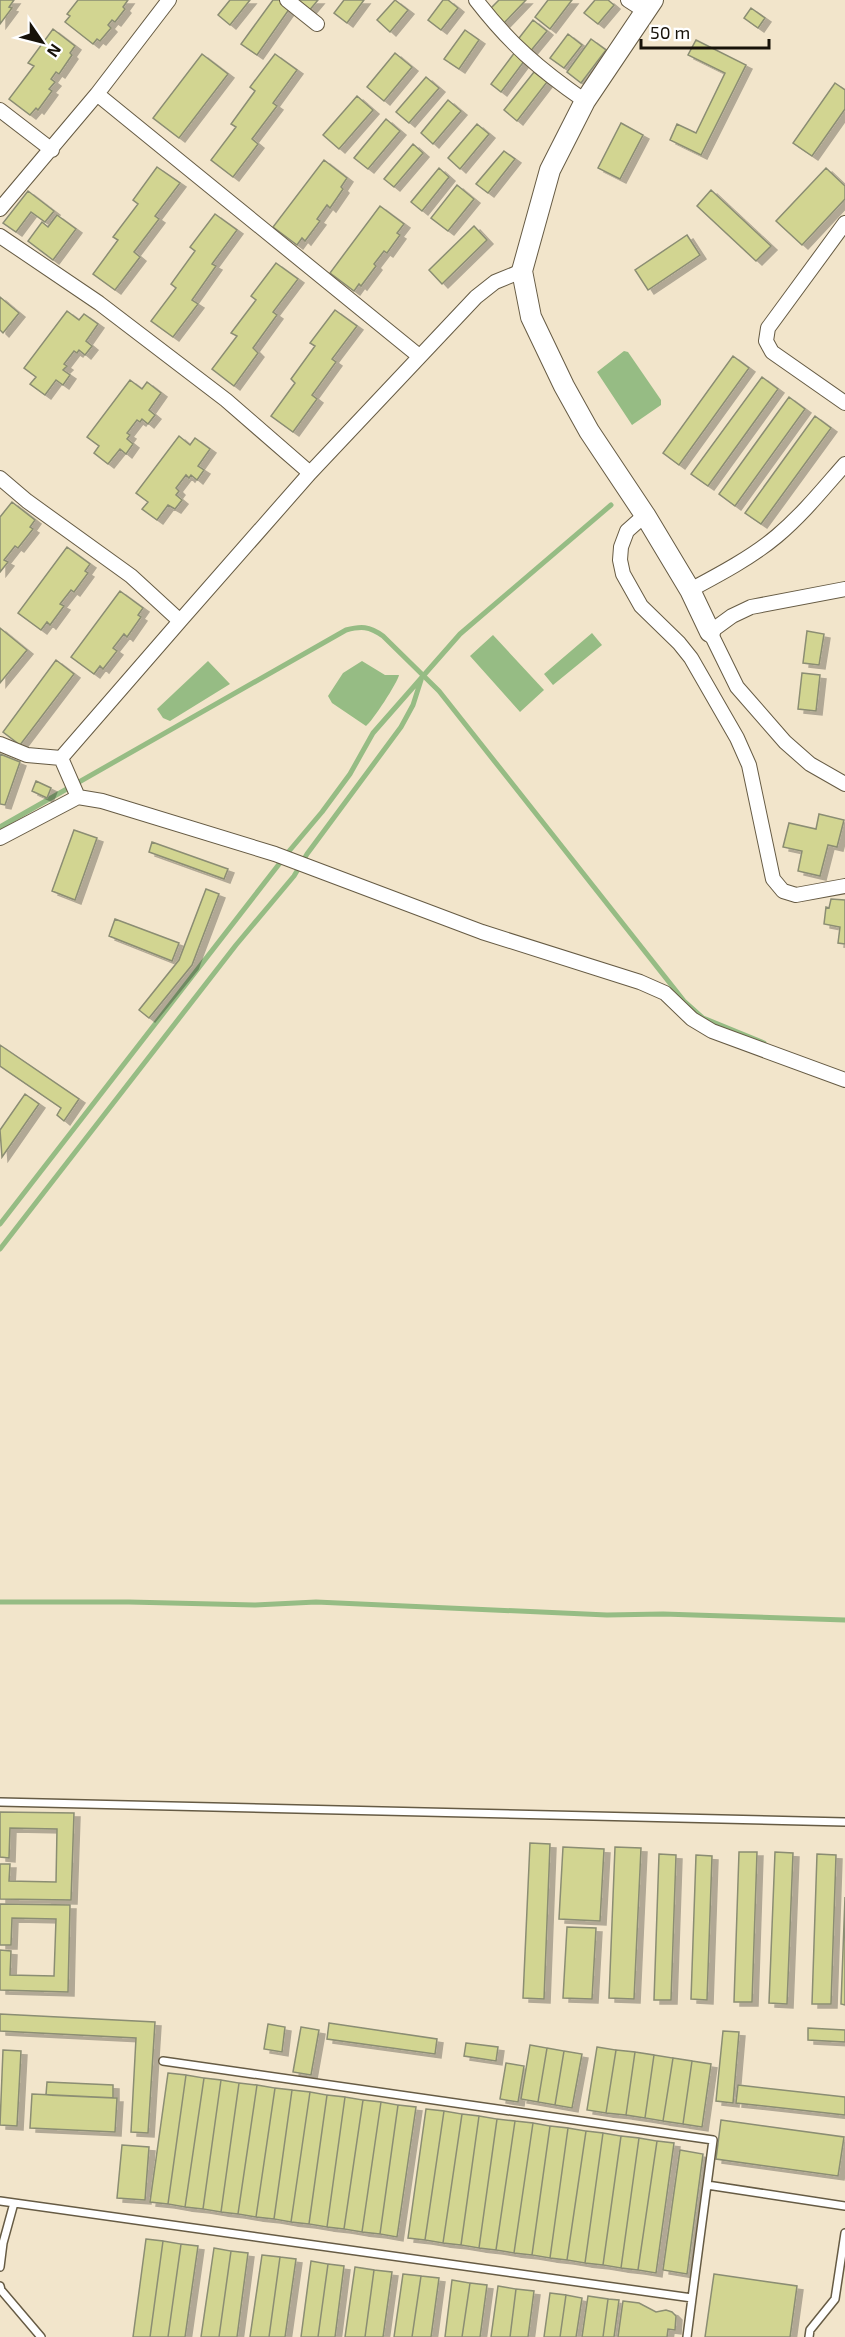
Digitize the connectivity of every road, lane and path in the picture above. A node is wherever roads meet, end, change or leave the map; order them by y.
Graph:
1 (169, 0) edge
2 (287, 0) edge
3 (476, 0) edge
4 (642, 4) edge
5 (317, 24) dead end
6 (97, 94) junction
7 (585, 101) junction
8 (0, 110) edge
9 (52, 150) junction
10 (0, 209) edge
11 (845, 224) edge
12 (0, 236) edge
13 (522, 270) junction
14 (419, 356) junction
15 (845, 403) edge
16 (845, 464) edge
17 (310, 473) junction
18 (0, 478) edge
19 (645, 514) junction
20 (845, 589) edge
21 (690, 590) junction
22 (180, 621) junction
23 (710, 632) junction
24 (0, 744) edge
25 (61, 758) junction
26 (845, 784) edge
27 (75, 789) junction
28 (0, 838) edge
29 (845, 886) edge
30 (845, 1080) edge
31 (0, 1802) edge
32 (845, 1822) edge
33 (164, 2061) dead end
34 (707, 2185) junction
35 (0, 2201) edge
36 (14, 2203) junction
37 (845, 2206) edge
38 (845, 2233) edge
39 (0, 2267) edge
40 (0, 2286) edge
41 (692, 2298) junction
42 (41, 2337) edge
43 (687, 2337) edge
44 (809, 2337) edge

1 - 6 street
2 - 5 street
3 - 7 street
4 - 7 street
6 - 9 street
6 - 14 street
7 - 13 street
8 - 9 street
9 - 10 street
11 - 15 street
12 - 17 street
13 - 14 street
13 - 19 street
14 - 17 street
16 - 21 street
17 - 22 street
18 - 22 street
19 - 21 street
19 - 29 street
20 - 23 street
21 - 23 street
22 - 25 street
23 - 26 street
24 - 25 street
25 - 27 street
27 - 28 street
27 - 30 street
31 - 32 lane
33 - 34 lane
34 - 37 lane
34 - 41 lane
35 - 36 lane
36 - 39 lane
36 - 41 lane
38 - 44 lane
40 - 42 lane
41 - 43 lane

